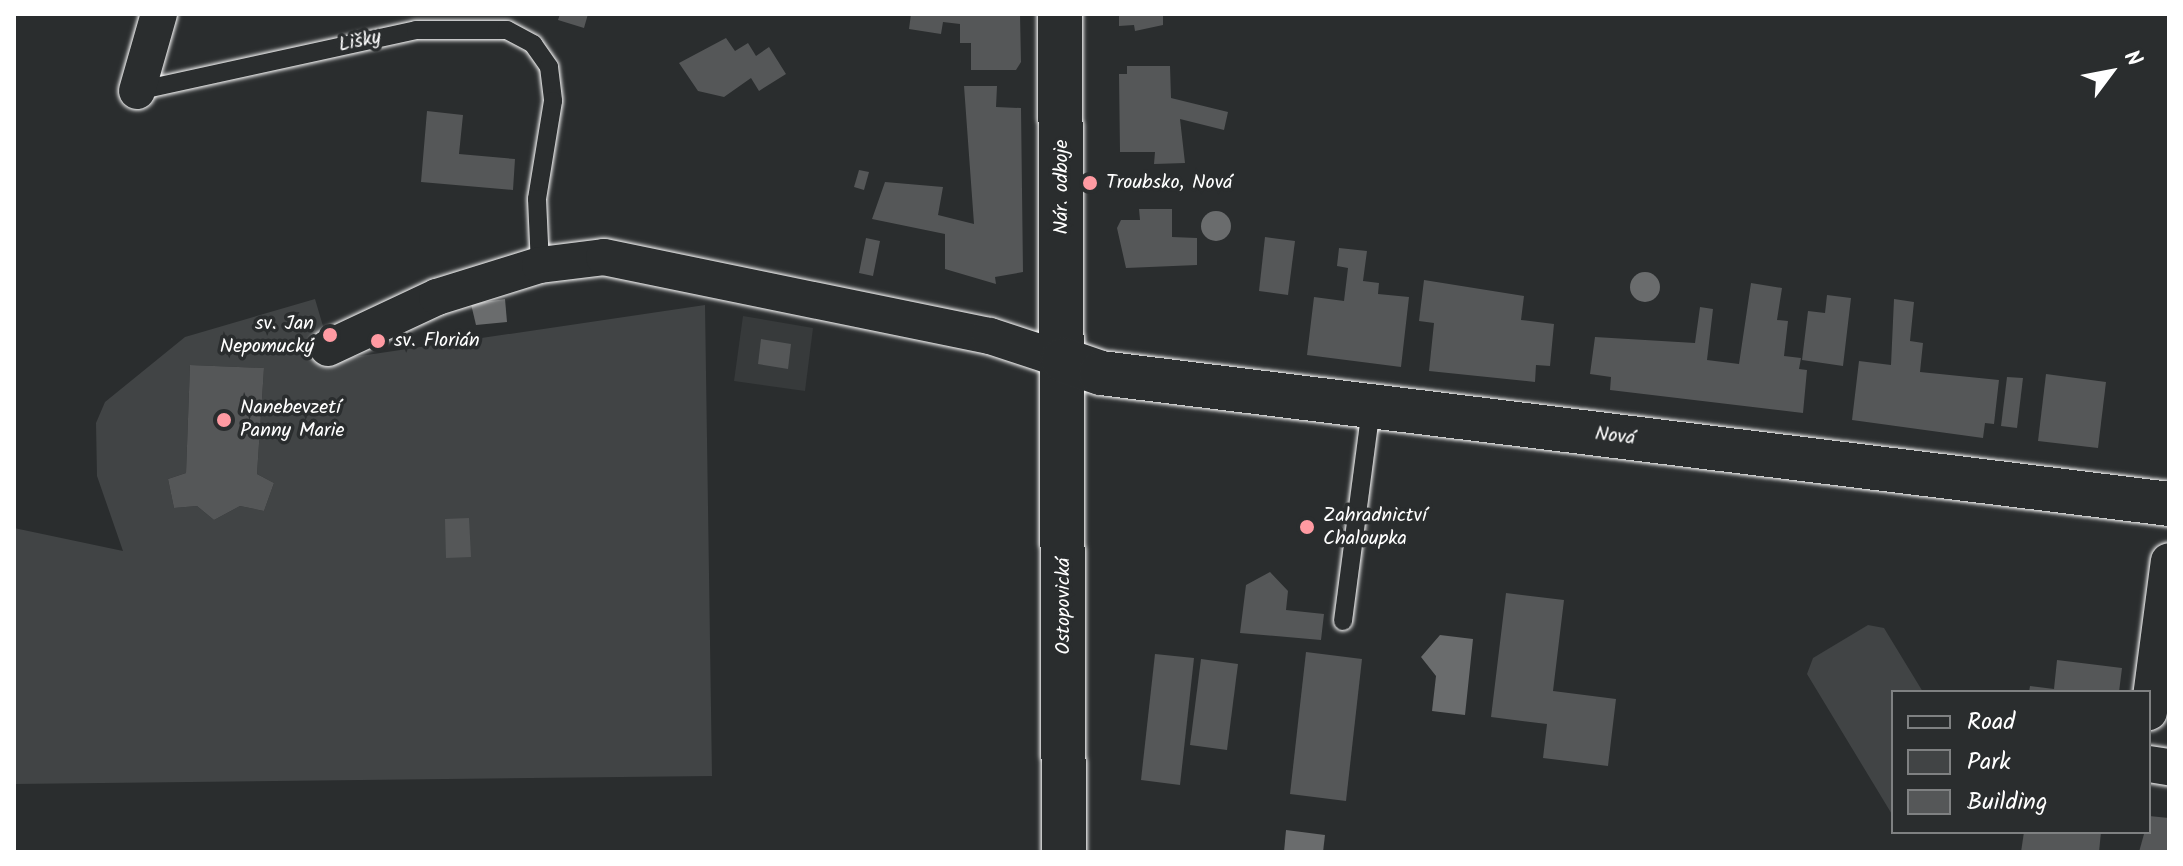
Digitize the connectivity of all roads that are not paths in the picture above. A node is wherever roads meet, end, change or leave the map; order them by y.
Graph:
1 (159, 14) edge
2 (1060, 14) edge
3 (137, 91) joint
4 (540, 265) junction
5 (328, 348) dead end
6 (1063, 360) junction
7 (1371, 407) junction
8 (2169, 504) edge
9 (2169, 561) edge
10 (1343, 621) dead end
11 (2151, 697) edge
12 (1064, 852) edge

1 - 3 street, Lišky
2 - 6 street, Nár. odboje
3 - 4 lane, Lišky
4 - 5 street
4 - 6 street
6 - 7 street, Nová
6 - 12 street, Ostopovická
7 - 8 street, Nová
7 - 10 lane
9 - 11 street

